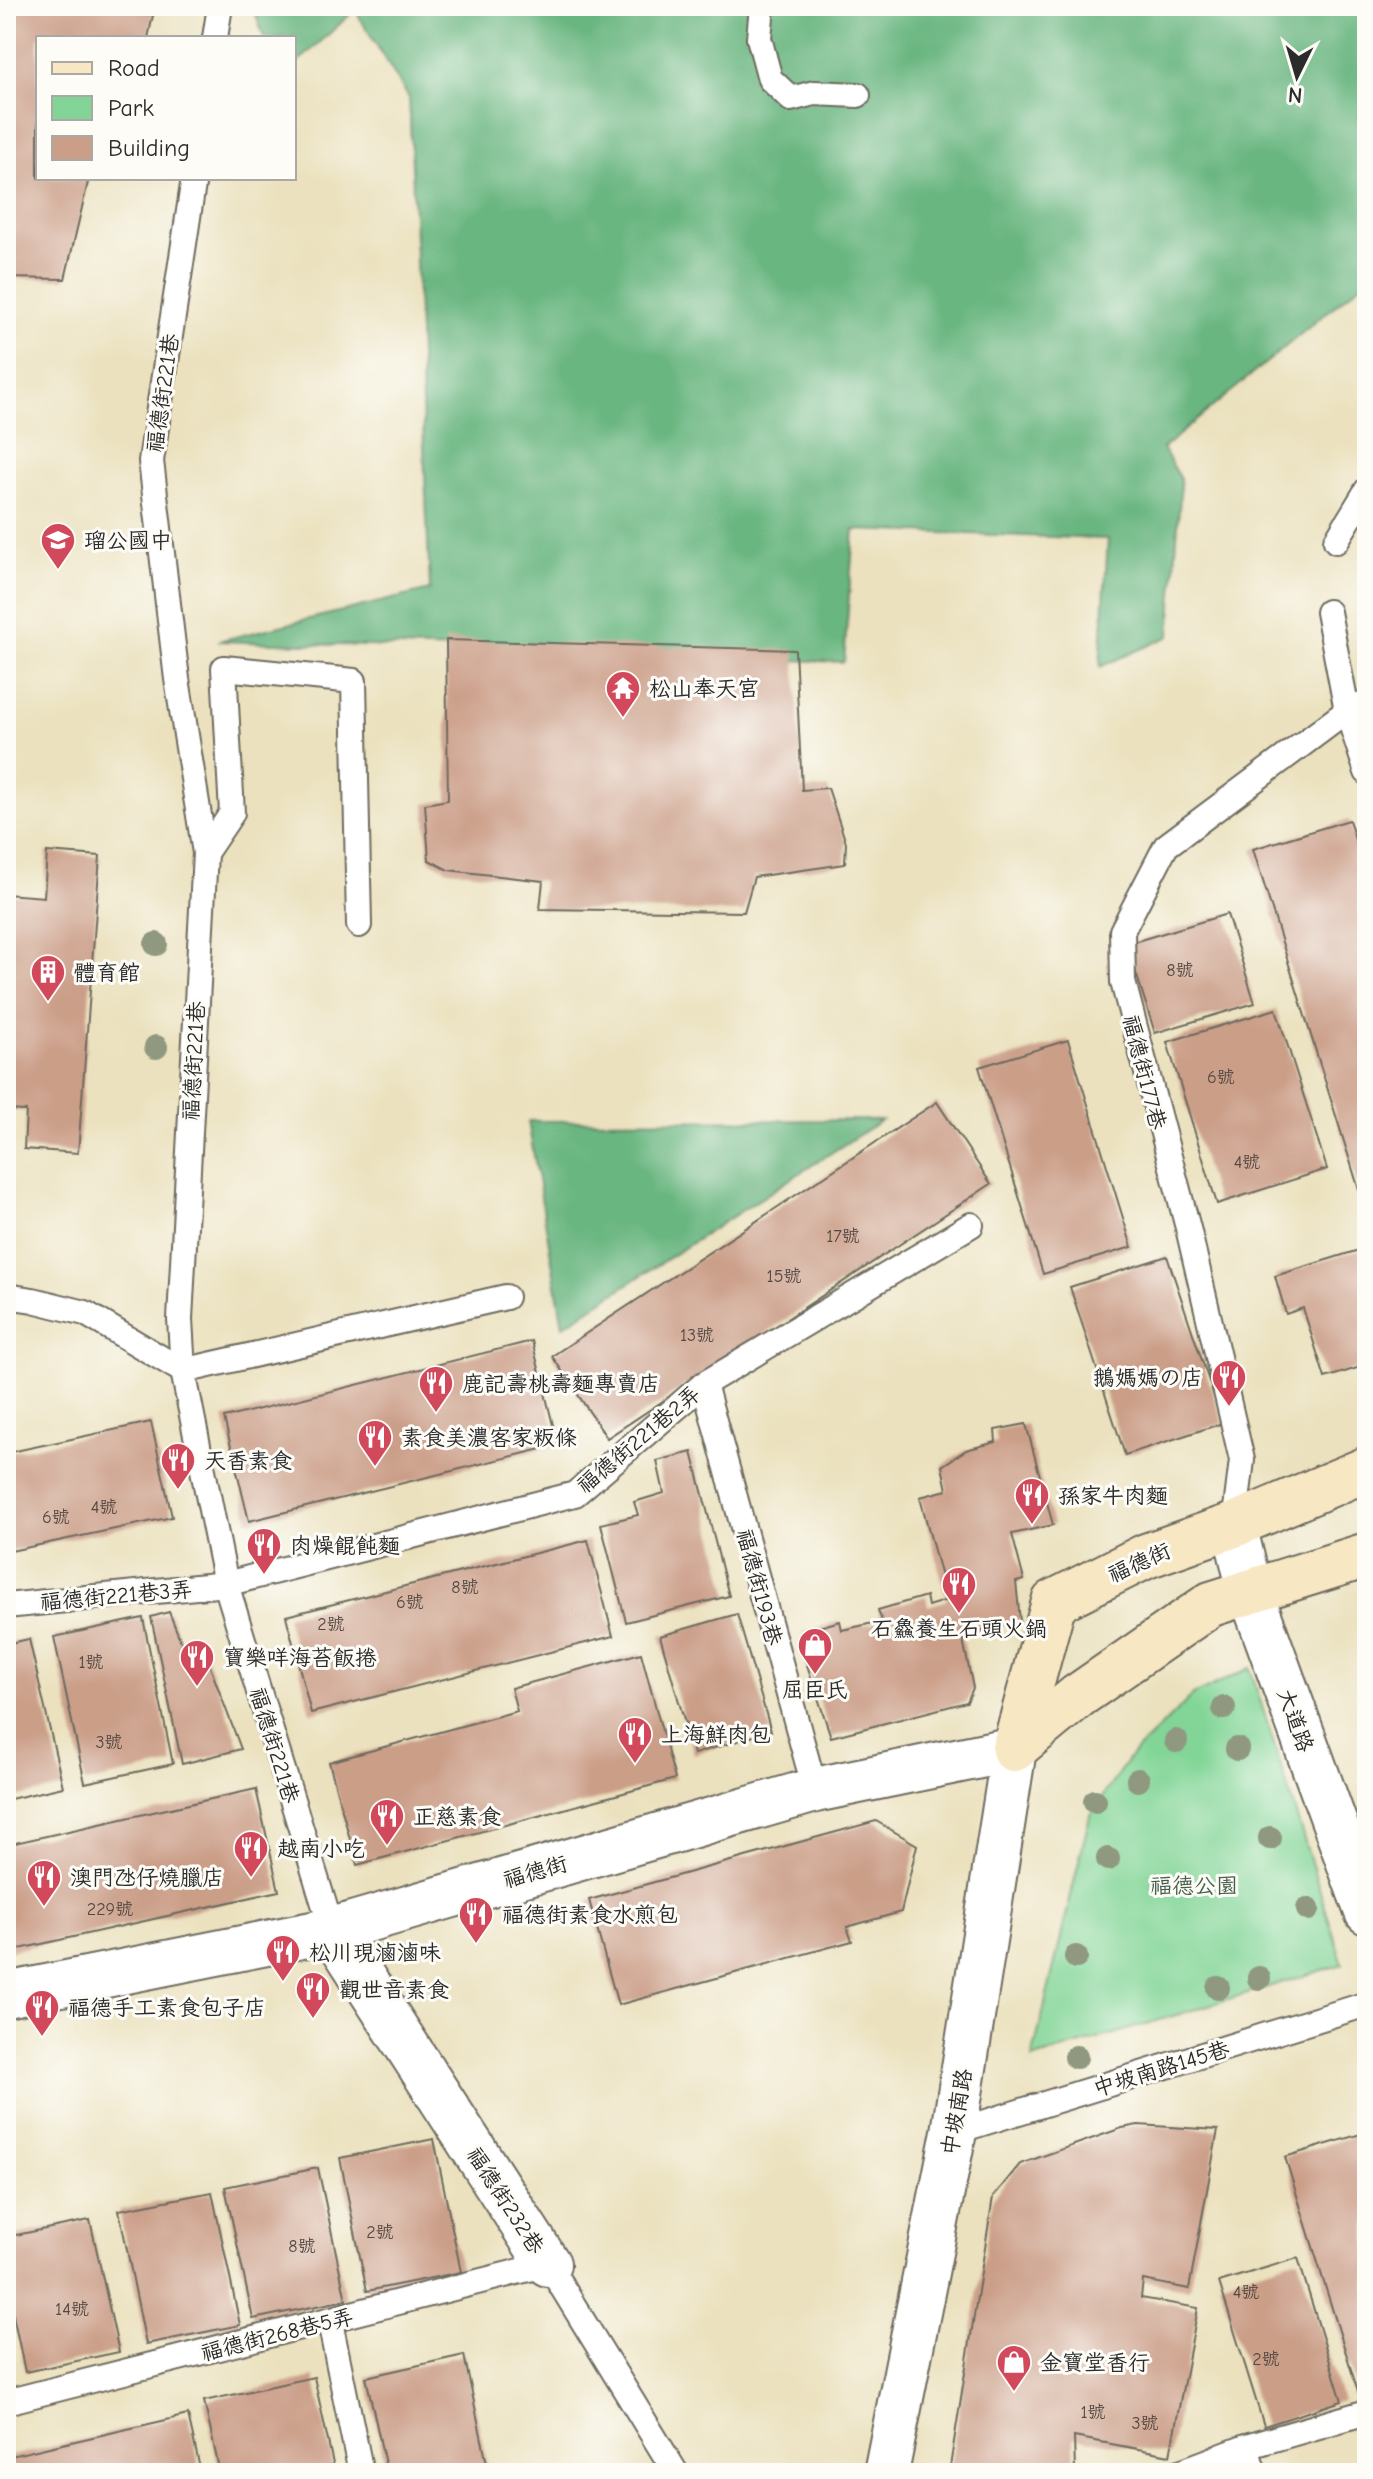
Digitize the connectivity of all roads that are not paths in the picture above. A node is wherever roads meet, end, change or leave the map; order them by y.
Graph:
1 (220, 6) edge
2 (762, 6) edge
3 (215, 36) edge
4 (858, 95) dead end
5 (194, 180) edge
6 (1367, 490) edge
7 (1336, 541) dead end
8 (1328, 612) dead end
9 (1357, 707) edge
10 (1367, 772) edge
11 (205, 853) junction
12 (359, 925) dead end
13 (971, 1225) dead end
14 (6, 1296) edge
15 (506, 1297) dead end
16 (183, 1371) junction
17 (704, 1384) junction
18 (1367, 1469) edge
19 (1234, 1525) junction
20 (1367, 1555) edge
21 (226, 1584) junction
22 (1250, 1591) junction
23 (6, 1606) edge
24 (1014, 1749) junction
25 (815, 1790) junction
26 (1367, 1912) edge
27 (332, 1930) junction
28 (6, 1995) edge
29 (1367, 2004) edge
30 (954, 2132) junction
31 (548, 2264) junction
32 (330, 2322) junction
33 (6, 2402) edge
34 (1367, 2412) edge
35 (1246, 2447) junction
36 (361, 2473) edge
37 (676, 2473) edge
38 (886, 2473) edge
39 (1177, 2473) edge
40 (1254, 2473) edge

1 - 3 lane
2 - 4 lane
5 - 11 lane, 福德街221巷
6 - 7 lane
8 - 9 lane
9 - 10 lane
9 - 19 lane, 福德街177巷
11 - 12 lane
11 - 16 lane, 福德街221巷
13 - 17 lane, 福德街221巷2弄
14 - 16 lane
15 - 16 lane
16 - 21 lane, 福德街221巷
17 - 21 lane, 福德街221巷2弄
17 - 25 lane, 福德街193巷
18 - 19 street, 福德街
19 - 22 street, 大道路
19 - 24 street, 福德街
20 - 22 street, 福德街
21 - 23 lane, 福德街221巷3弄
21 - 27 lane, 福德街221巷
22 - 24 street, 福德街
22 - 26 street, 大道路
24 - 25 street, 福德街
24 - 30 street, 中坡南路
25 - 27 street, 福德街
27 - 28 street, 福德街
27 - 31 street, 福德街232巷
29 - 30 lane, 中坡南路145巷
30 - 38 street, 中坡南路
31 - 32 lane, 福德街268巷5弄
31 - 37 lane, 福德街232巷
32 - 33 lane, 福德街268巷5弄
32 - 36 lane
34 - 35 lane
35 - 39 lane
35 - 40 lane

